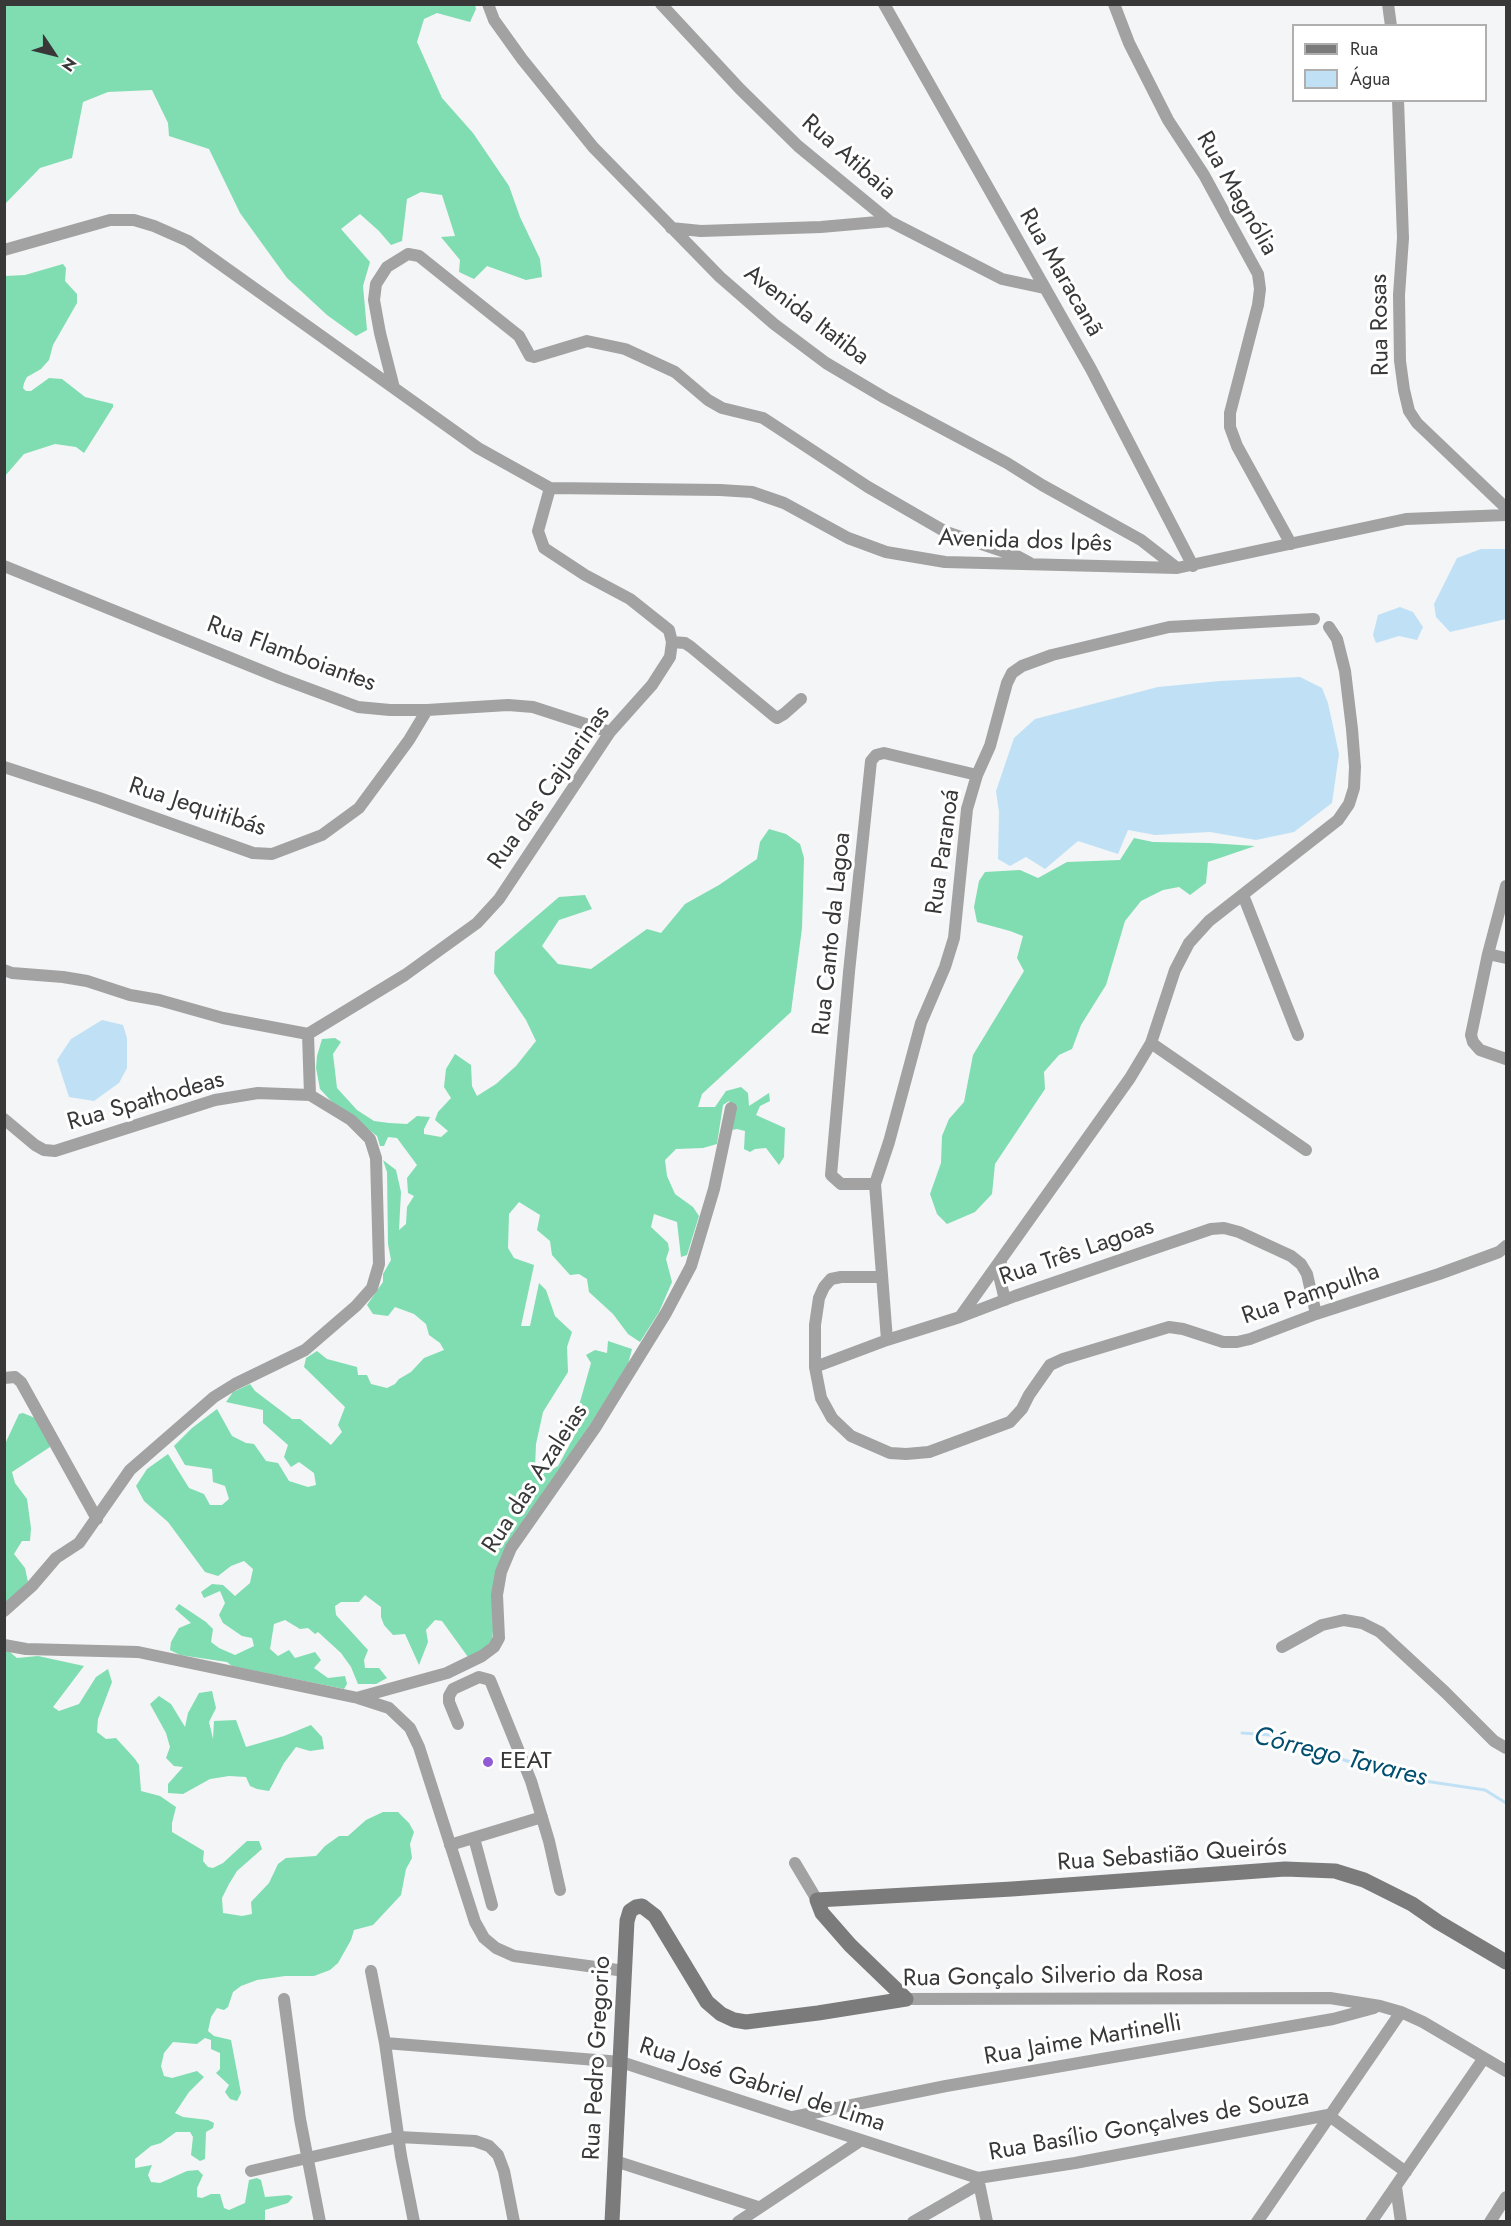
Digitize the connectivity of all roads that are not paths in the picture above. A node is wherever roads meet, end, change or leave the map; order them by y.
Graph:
1 (488, 4) edge
2 (661, 4) edge
3 (884, 4) edge
4 (1114, 4) edge
5 (1388, 4) edge
6 (1391, 24) edge
7 (1398, 102) edge
8 (889, 221) junction
9 (671, 228) junction
10 (4, 250) edge
11 (1044, 288) junction
12 (394, 388) junction
13 (550, 488) junction
14 (1506, 508) edge
15 (1506, 515) edge
16 (1291, 544) junction
17 (1035, 565) junction
18 (4, 566) edge
19 (1192, 566) junction
20 (1177, 568) junction
21 (1314, 619) dead end
22 (1329, 627) dead end
23 (672, 642) junction
24 (801, 699) dead end
25 (428, 710) junction
26 (610, 732) junction
27 (4, 767) edge
28 (977, 776) junction
29 (1506, 886) edge
30 (1243, 895) junction
31 (1488, 954) junction
32 (1506, 958) edge
33 (4, 970) edge
34 (308, 1034) junction
35 (1298, 1035) dead end
36 (1151, 1044) junction
37 (1506, 1059) edge
38 (310, 1095) junction
39 (731, 1107) dead end
40 (4, 1119) edge
41 (1306, 1150) dead end
42 (875, 1184) junction
43 (1506, 1246) edge
44 (1003, 1257) junction
45 (881, 1277) junction
46 (1005, 1300) junction
47 (1316, 1314) junction
48 (960, 1317) junction
49 (887, 1340) junction
50 (815, 1367) junction
51 (4, 1378) edge
52 (97, 1519) junction
53 (4, 1611) edge
54 (4, 1645) edge
55 (1282, 1647) dead end
56 (358, 1698) junction
57 (458, 1724) dead end
58 (1506, 1749) edge
59 (542, 1817) junction
60 (474, 1838) junction
61 (450, 1845) junction
62 (795, 1863) dead end
63 (560, 1890) dead end
64 (817, 1899) junction
65 (492, 1905) dead end
66 (642, 1906) joint
67 (1506, 1962) edge
68 (371, 1971) dead end
69 (625, 1971) junction
70 (1330, 1998) junction
71 (284, 1999) dead end
72 (906, 1999) junction
73 (1380, 2006) junction
74 (1401, 2012) junction
75 (1333, 2019) junction
76 (385, 2043) junction
77 (1484, 2058) junction
78 (621, 2062) junction
79 (1506, 2071) edge
80 (1328, 2115) junction
81 (792, 2117) junction
82 (399, 2137) junction
83 (860, 2140) junction
84 (307, 2157) junction
85 (615, 2161) junction
86 (251, 2171) dead end
87 (1406, 2172) junction
88 (978, 2181) junction
89 (1396, 2187) junction
90 (1506, 2197) edge
91 (758, 2207) junction
92 (321, 2222) edge
93 (414, 2222) edge
94 (514, 2222) edge
95 (612, 2222) edge
96 (738, 2222) edge
97 (914, 2222) edge
98 (987, 2222) edge
99 (1257, 2222) edge
100 (1371, 2222) edge
101 (1401, 2222) edge
102 (1490, 2222) edge

1 - 9 street, Avenida Itatiba
2 - 8 street, Rua Atibaia
3 - 11 street, Rua Maracanã
4 - 16 street, Rua Magnólia
5 - 6 street
7 - 14 street, Rua Rosas
8 - 9 street
8 - 11 street, Rua Atibaia
9 - 20 street, Avenida Itatiba
10 - 12 street
11 - 19 street, Rua Maracanã
12 - 13 street
12 - 17 street
13 - 17 street, Avenida dos Ipês
13 - 23 street
15 - 16 street, Avenida dos Ipês
16 - 19 street, Avenida dos Ipês
17 - 20 street, Avenida dos Ipês
18 - 25 street, Rua Flamboiantes
19 - 20 street, Avenida dos Ipês
21 - 28 street, Rua Paranoá
22 - 30 street
23 - 24 street
23 - 26 street, Rua das Cajuarinas
25 - 26 street, Rua Flamboiantes
25 - 27 street, Rua Jequitibás
26 - 34 street, Rua das Cajuarinas
28 - 42 street, Rua Paranoá
28 - 42 street, Rua Canto da Lagoa
29 - 31 street
30 - 35 street
30 - 36 street
31 - 32 street
31 - 37 street
33 - 34 street
34 - 38 street
36 - 41 street
36 - 44 street
38 - 40 street, Rua Spathodeas
38 - 52 street
39 - 56 street, Rua das Azaleias
42 - 45 street, Rua Paranoá
43 - 47 street, Rua Pampulha
44 - 46 street
44 - 48 street
45 - 49 street, Rua Paranoá
45 - 50 street, Rua Pampulha
46 - 47 street, Rua Três Lagoas
46 - 48 street, Rua Três Lagoas
47 - 50 street, Rua Pampulha
48 - 49 street, Rua Três Lagoas
49 - 50 street, Rua Três Lagoas
51 - 52 street
52 - 53 street
54 - 56 street, Rua das Azaleias
55 - 58 street
56 - 61 street
57 - 59 street
59 - 60 street
59 - 63 street
60 - 61 street
60 - 65 street
61 - 69 street
62 - 64 street
64 - 67 street, Rua Sebastião Queirós
64 - 72 street
66 - 69 street, Rua Pedro Gregorio
66 - 72 street, Rua Gonçalo Silverio da Rosa
68 - 76 street
69 - 78 street, Rua Pedro Gregorio
70 - 72 street, Rua Gonçalo Silverio da Rosa
70 - 73 street, Rua Gonçalo Silverio da Rosa
70 - 75 street
71 - 84 street
73 - 74 street, Rua Gonçalo Silverio da Rosa
73 - 75 street, Rua Jaime Martinelli
74 - 77 street, Rua Gonçalo Silverio da Rosa
74 - 80 street
75 - 81 street, Rua Jaime Martinelli
76 - 78 street, Rua José Gabriel de Lima
76 - 82 street
77 - 79 street, Rua Gonçalo Silverio da Rosa
77 - 87 street
78 - 81 street, Rua José Gabriel de Lima
78 - 85 street, Rua Pedro Gregorio
80 - 87 street
80 - 88 street, Rua Basílio Gonçalves de Souza
80 - 99 street
81 - 83 street, Rua José Gabriel de Lima
82 - 84 street
82 - 93 street
82 - 94 street
83 - 88 street, Rua José Gabriel de Lima
83 - 91 street
84 - 86 street
84 - 92 street
85 - 91 street
85 - 95 street, Rua Pedro Gregorio
87 - 89 street
88 - 97 street
88 - 98 street
89 - 100 street
89 - 101 street
90 - 102 street
91 - 96 street

